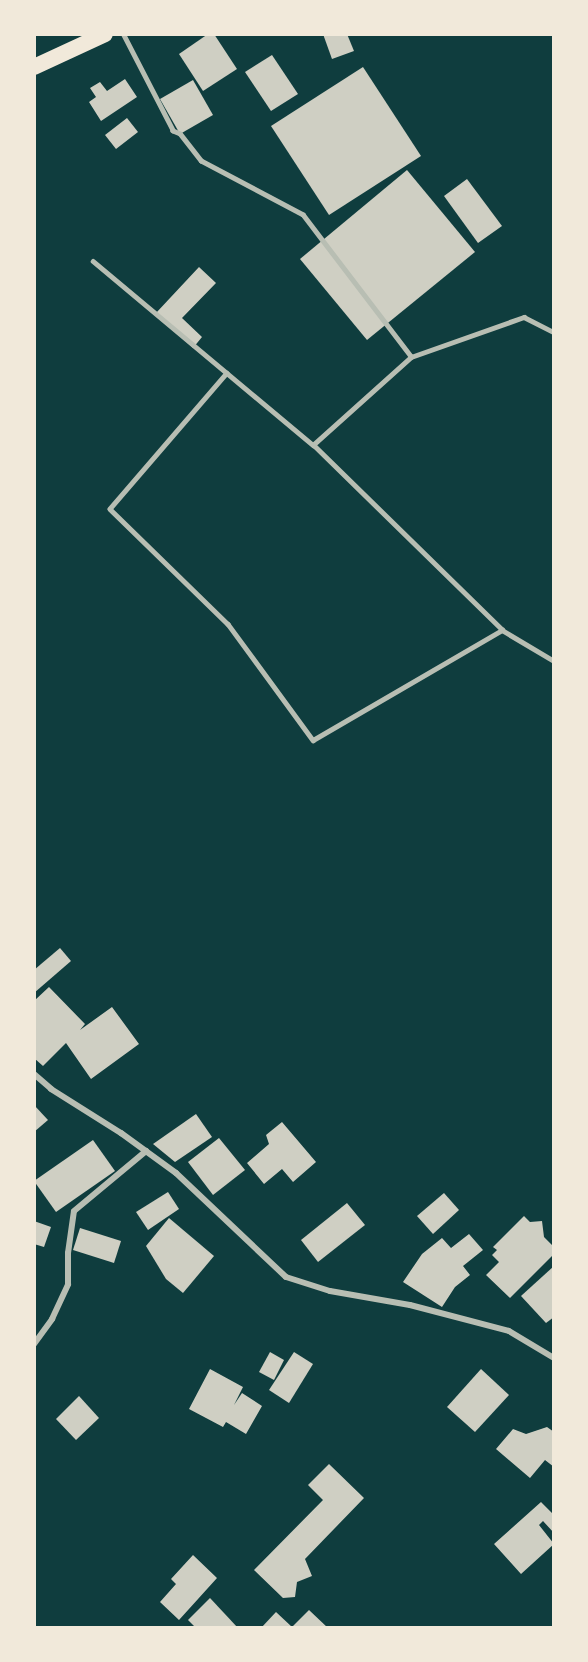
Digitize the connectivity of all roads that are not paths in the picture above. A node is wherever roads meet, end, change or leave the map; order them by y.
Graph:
1 (105, 34) edge
2 (123, 34) edge
3 (34, 67) edge
4 (93, 261) dead end
5 (554, 332) edge
6 (411, 357) junction
7 (227, 373) junction
8 (314, 445) junction
9 (502, 630) junction
10 (554, 661) edge
11 (34, 1074) edge
12 (146, 1151) junction
13 (34, 1344) edge
14 (554, 1358) edge

1 - 3 highway
2 - 6 lane
4 - 7 lane
5 - 6 lane
6 - 8 lane
7 - 8 lane
7 - 9 lane
8 - 9 lane
9 - 10 lane
11 - 12 street
12 - 13 street
12 - 14 street

